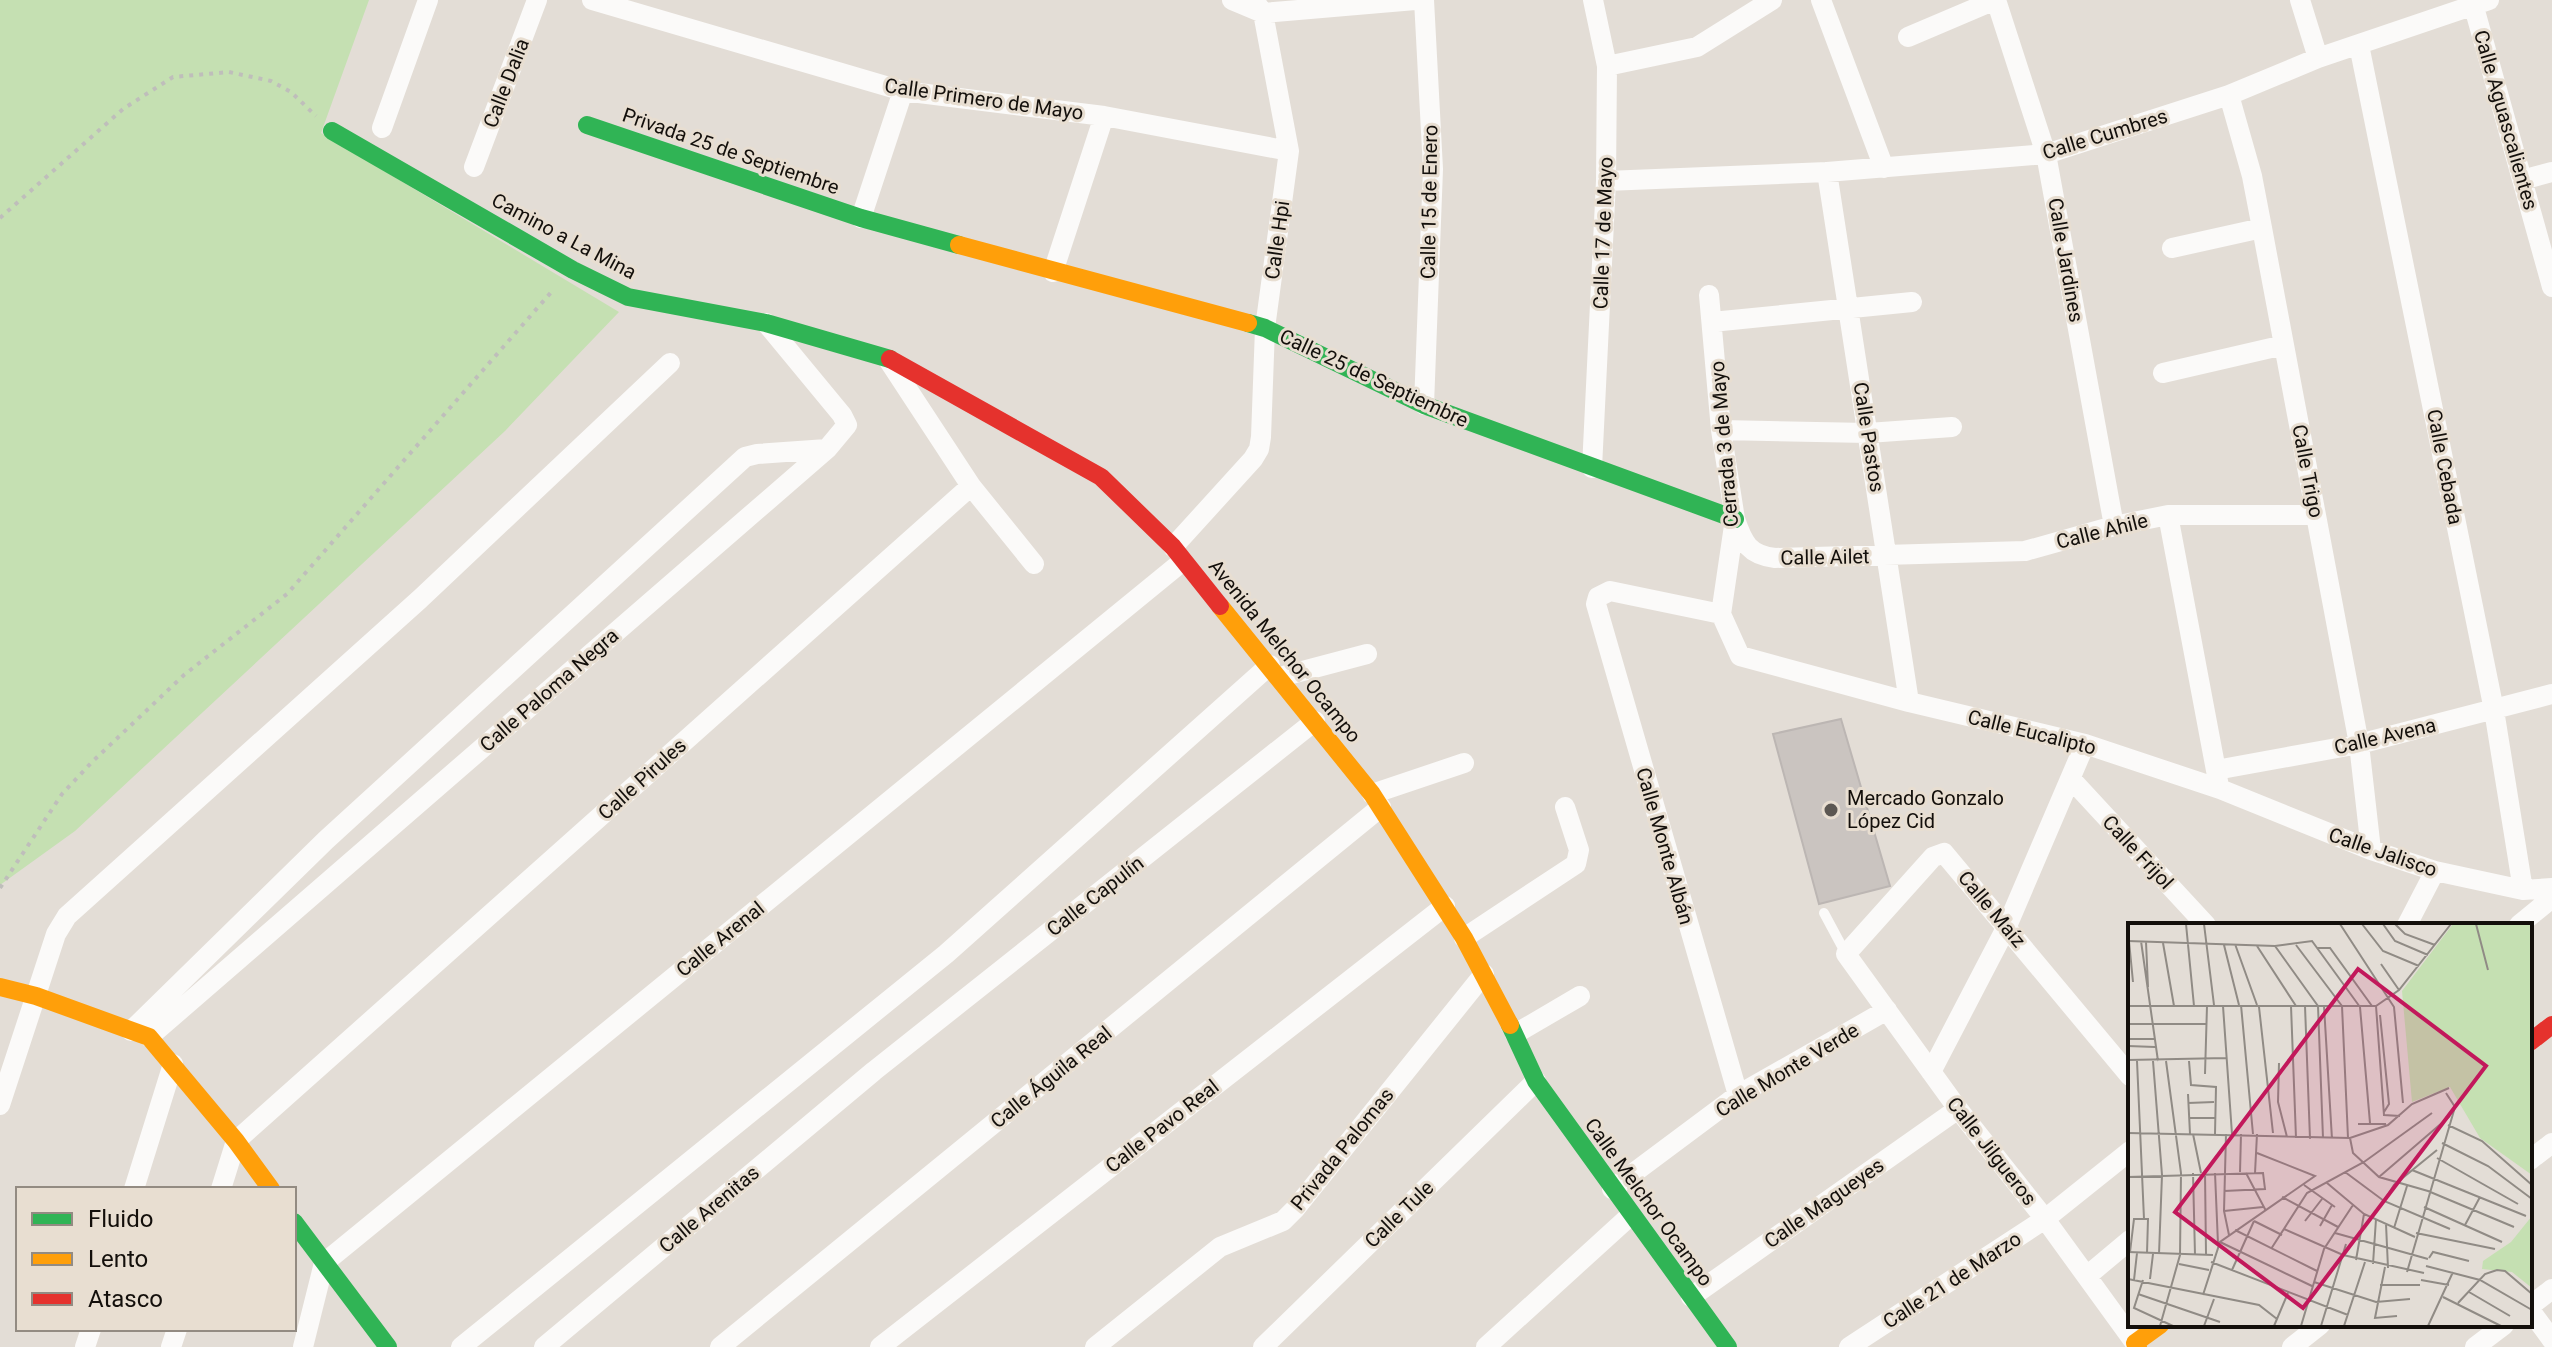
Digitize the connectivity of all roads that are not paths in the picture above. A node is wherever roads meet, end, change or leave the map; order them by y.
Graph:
1 (428, 0) edge
2 (537, 0) edge
3 (592, 0) edge
4 (1232, 0) edge
5 (1415, 0) edge
6 (1424, 0) edge
7 (1593, 0) edge
8 (1772, 0) edge
9 (1821, 0) edge
10 (1996, 0) edge
11 (2300, 0) edge
12 (2478, 2) edge
13 (1259, 7) edge
14 (1908, 37) dead end
15 (2359, 45) junction
16 (2318, 58) junction
17 (1607, 66) junction
18 (903, 91) junction
19 (2229, 95) junction
20 (1104, 116) junction
21 (587, 125) dead end
22 (382, 128) dead end
23 (332, 131) road end
24 (1289, 151) junction
25 (2046, 154) junction
26 (474, 167) dead end
27 (1884, 168) junction
28 (1827, 172) junction
29 (2552, 172) edge
30 (2522, 180) junction
31 (1606, 181) junction
32 (861, 218) junction
33 (2262, 228) junction
34 (2172, 248) dead end
35 (1053, 272) junction
36 (2552, 287) edge
37 (1709, 295) dead end
38 (1912, 302) dead end
39 (1848, 306) junction
40 (1712, 322) junction
41 (766, 323) junction
42 (1265, 328) junction
43 (2284, 345) junction
44 (887, 357) junction
45 (670, 363) dead end
46 (2163, 373) dead end
47 (1424, 405) junction
48 (1952, 427) dead end
49 (1721, 430) junction
50 (1868, 433) junction
51 (827, 449) junction
52 (1592, 468) junction
53 (971, 486) junction
54 (2168, 515) junction
55 (2316, 515) junction
56 (1735, 519) junction
57 (2114, 526) junction
58 (1178, 554) junction
59 (1888, 555) junction
60 (1034, 564) dead end
61 (1721, 614) junction
62 (1367, 654) dead end
63 (1275, 671) junction
64 (2552, 694) edge
65 (1909, 702) junction
66 (2494, 710) junction
67 (1315, 721) junction
68 (2085, 744) junction
69 (2359, 744) junction
70 (1464, 763) dead end
71 (2071, 779) junction
72 (2218, 780) junction
73 (1377, 801) junction
74 (1565, 807) dead end
75 (2371, 850) junction
76 (2435, 871) junction
77 (2552, 888) edge
78 (2523, 890) junction
79 (2552, 898) edge
80 (1445, 906) junction
81 (1824, 913) dead end
82 (2204, 923) edge
83 (2408, 923) edge
84 (2521, 923) edge
85 (2007, 926) junction
86 (1464, 938) junction
87 (1846, 954) junction
88 (1484, 974) junction
89 (0, 987) edge
90 (36, 996) junction
91 (1580, 996) dead end
92 (1887, 1010) junction
93 (2552, 1025) edge
94 (140, 1034) junction
95 (1515, 1034) junction
96 (2532, 1040) edge
97 (173, 1064) junction
98 (874, 1071) joint
99 (1931, 1072) junction
100 (2128, 1074) edge
101 (1536, 1081) junction
102 (1738, 1095) junction
103 (0, 1105) edge
104 (1958, 1109) junction
105 (236, 1141) junction
106 (2552, 1143) edge
107 (2128, 1153) edge
108 (2532, 1158) edge
109 (135, 1187) edge
110 (222, 1187) edge
111 (270, 1187) edge
112 (1612, 1189) junction
113 (1631, 1215) junction
114 (2045, 1219) junction
115 (296, 1225) edge
116 (2128, 1242) edge
117 (324, 1263) junction
118 (2087, 1276) junction
119 (2552, 1289) edge
120 (1691, 1297) junction
121 (2532, 1306) edge
122 (2532, 1311) edge
123 (2158, 1327) edge
124 (2317, 1327) edge
125 (2502, 1327) edge
126 (2552, 1340) edge
127 (2484, 1344) edge
128 (2137, 1345) edge
129 (303, 1347) edge
130 (388, 1347) edge
131 (461, 1347) edge
132 (544, 1347) edge
133 (720, 1347) edge
134 (880, 1347) edge
135 (1095, 1347) edge
136 (1263, 1347) edge
137 (1486, 1347) edge
138 (1728, 1347) edge
139 (1849, 1347) edge
140 (2292, 1347) edge

1 - 22 street
2 - 26 street, Calle Dalia
3 - 18 street, Calle Primero de Mayo
4 - 13 street
5 - 13 street
6 - 47 street, Calle 15 de Enero
7 - 17 street, Calle 17 de Mayo
8 - 17 street
9 - 27 street
10 - 14 street
10 - 25 street, Calle Jardines
11 - 16 street
12 - 15 street, Calle Cumbres
12 - 30 street, Calle Aguascalientes
13 - 24 street, Calle Hpi
15 - 16 street, Calle Cumbres
15 - 66 street, Calle Cebada
16 - 19 street, Calle Cumbres
17 - 31 street, Calle 17 de Mayo
18 - 20 street, Calle Primero de Mayo
18 - 32 street
19 - 25 street, Calle Cumbres
19 - 33 street, Calle Trigo
20 - 24 street, Calle Primero de Mayo
20 - 35 street
21 - 32 street, Privada 25 de Septiembre
23 - 41 street, Camino a La Mina
24 - 42 street, Calle Hpi
25 - 27 street, Calle Cumbres
25 - 57 street, Calle Jardines
27 - 28 street, Calle Cumbres
28 - 31 street, Calle Cumbres
28 - 39 street, Calle Pastos
29 - 30 street
30 - 36 street, Calle Aguascalientes
31 - 52 street, Calle 17 de Mayo
32 - 35 street, Calle 25 de Septiembre
33 - 34 street
33 - 43 street, Calle Trigo
35 - 42 street, Calle 25 de Septiembre
37 - 40 street, Cerrada 3 de Mayo
38 - 39 street
39 - 40 street
39 - 50 street, Calle Pastos
40 - 49 street, Cerrada 3 de Mayo
41 - 44 street, Camino a La Mina
41 - 51 street, Calle Paloma Negra
42 - 47 street, Calle 25 de Septiembre
42 - 58 street, Calle Hpi
43 - 46 street
43 - 55 street, Calle Trigo
44 - 53 street
44 - 58 street, Avenida Melchor Ocampo
45 - 90 street
47 - 52 street, Calle 25 de Septiembre
48 - 50 street
49 - 50 street
49 - 56 street, Cerrada 3 de Mayo
50 - 59 street, Calle Pastos
51 - 94 street, Calle Paloma Negra
51 - 94 street
52 - 56 street, Calle 25 de Septiembre
53 - 60 street
53 - 105 street, Calle Pirules
54 - 55 street, Calle Ahile
54 - 57 street, Calle Ahile
54 - 72 street
55 - 69 street, Calle Trigo
56 - 59 street, Calle Ailet
56 - 61 street, Cerrada 3 de Mayo
57 - 59 street, Calle Ahile
58 - 63 street, Avenida Melchor Ocampo
58 - 117 street, Calle Arenal
59 - 65 street, Calle Pastos
61 - 65 street, Calle Eucalipto
61 - 102 street, Calle Monte Albán
62 - 63 street
63 - 67 street, Avenida Melchor Ocampo
63 - 131 street
64 - 66 street, Calle Avena
65 - 68 street, Calle Eucalipto
66 - 69 street, Calle Avena
66 - 78 street, Calle Cebada
67 - 73 street, Avenida Melchor Ocampo
67 - 98 street, Calle Capulín
68 - 71 street
68 - 72 street, Calle Eucalipto
69 - 72 street, Calle Avena
69 - 75 street, Calle Trigo
70 - 73 street
71 - 82 street, Calle Frijol
71 - 85 street
72 - 75 street, Calle Jalisco
73 - 80 street, Avenida Melchor Ocampo
73 - 133 street, Calle Águila Real
74 - 86 street
75 - 76 street, Calle Jalisco
76 - 78 street, Calle Jalisco
76 - 83 street
77 - 78 street, Calle Jalisco
79 - 84 street
80 - 86 street, Avenida Melchor Ocampo
80 - 134 street, Calle Pavo Real
81 - 87 lane
85 - 87 street, Calle Maíz
85 - 99 street
85 - 100 street, Calle Maíz
86 - 88 street, Avenida Melchor Ocampo
87 - 92 street, Calle Jilgueros
88 - 95 street, Avenida Melchor Ocampo
88 - 135 street, Privada Palomas
89 - 90 street
90 - 94 street
90 - 103 street
91 - 95 street
92 - 99 street, Calle Jilgueros
92 - 102 street, Calle Monte Verde
93 - 96 street
94 - 97 street
95 - 101 street, Avenida Melchor Ocampo
97 - 105 street
97 - 109 street
98 - 132 street, Calle Arenitas
99 - 104 street, Calle Jilgueros
101 - 112 street, Calle Melchor Ocampo
101 - 136 street, Calle Tule
102 - 112 street, Calle Monte Verde
104 - 114 street, Calle Jilgueros
104 - 120 street, Calle Magueyes
105 - 110 street
105 - 111 street
106 - 108 street
107 - 114 street, Calle 21 de Marzo
112 - 113 street, Calle Melchor Ocampo
113 - 120 street, Calle Melchor Ocampo
113 - 137 street
114 - 118 street, Calle Jilgueros
114 - 139 street, Calle 21 de Marzo
115 - 117 street
116 - 118 street
117 - 129 street
117 - 130 street
118 - 128 street, Calle Jilgueros
119 - 121 street
120 - 138 street, Calle Melchor Ocampo
122 - 126 street
123 - 128 street
124 - 140 street
125 - 127 street

